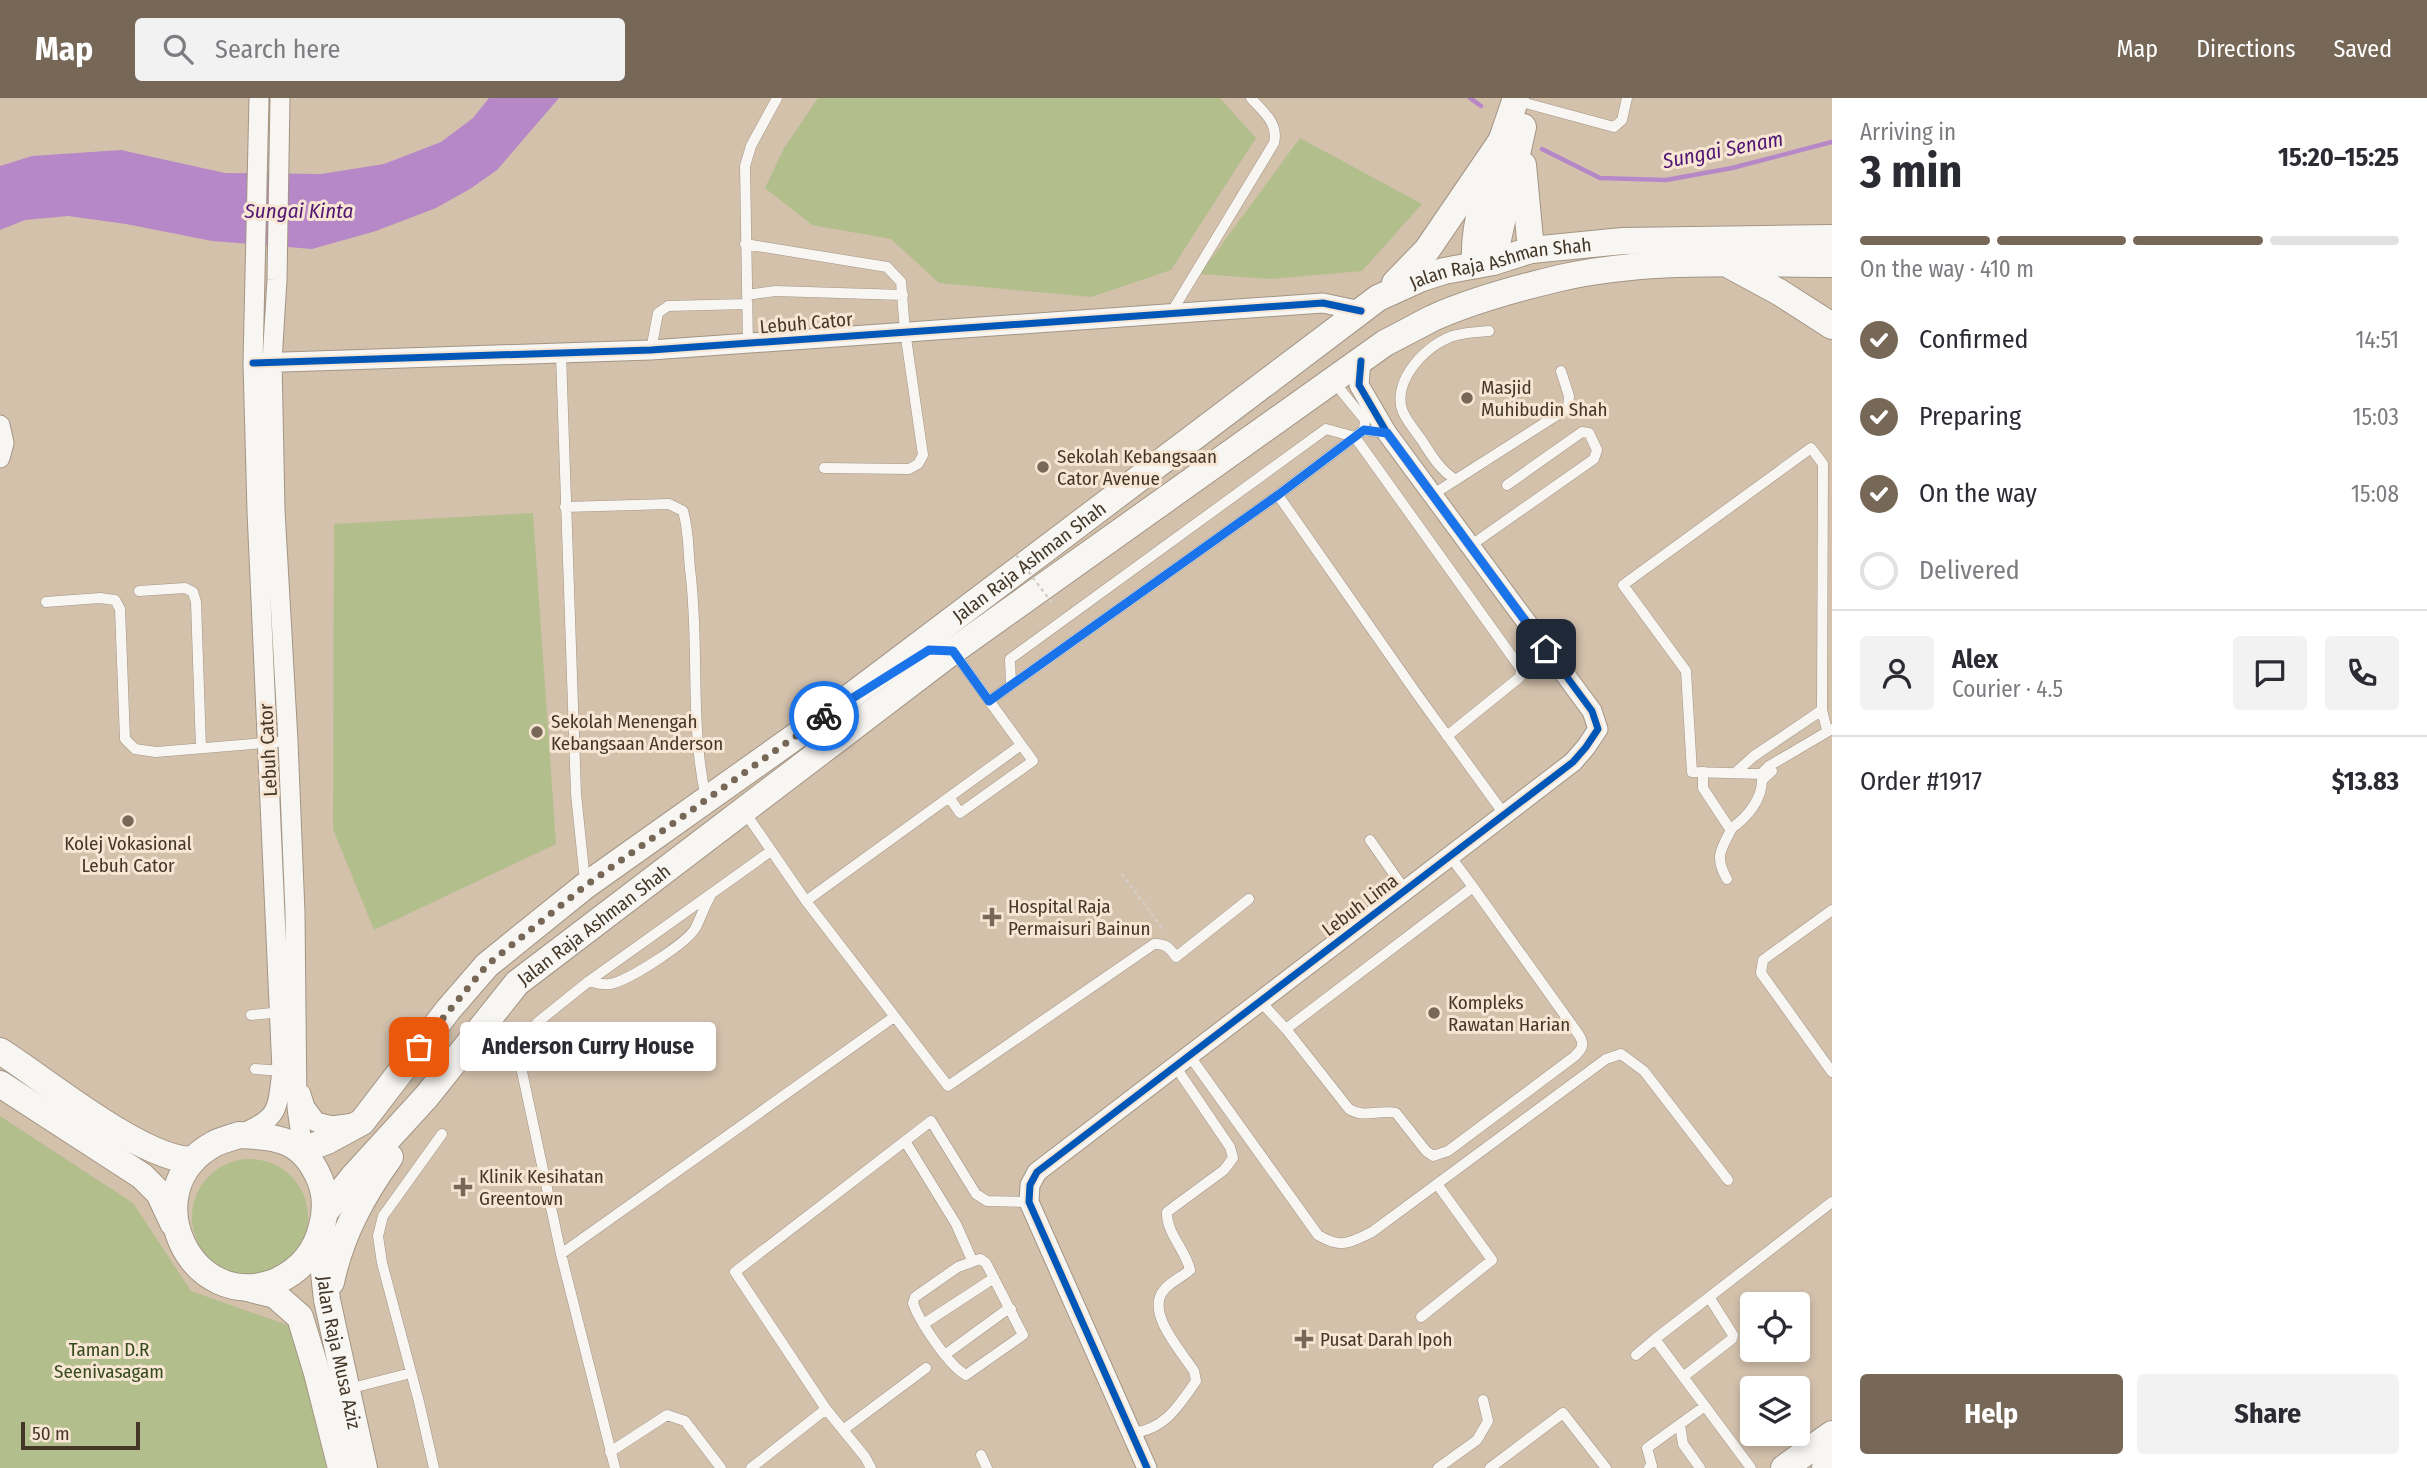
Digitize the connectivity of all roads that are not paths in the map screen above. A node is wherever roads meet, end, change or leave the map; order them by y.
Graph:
1 (259, 98) edge
2 (280, 98) edge
3 (777, 98) edge
4 (1251, 98) edge
5 (1627, 98) edge
6 (1525, 100) edge
7 (1512, 138) junction
8 (1832, 238) edge
9 (745, 244) junction
10 (1531, 250) junction
11 (1692, 263) junction
12 (1728, 264) junction
13 (1832, 264) edge
14 (1484, 266) junction
15 (903, 295) junction
16 (747, 300) junction
17 (1369, 304) junction
18 (1171, 313) junction
19 (1832, 326) edge
20 (905, 331) junction
21 (1489, 331) dead end
22 (1385, 343) junction
23 (748, 344) junction
24 (651, 349) junction
25 (561, 354) junction
26 (1360, 361) junction
27 (262, 362) junction
28 (1562, 370) dead end
29 (1333, 380) junction
30 (0, 425) edge
31 (1364, 430) junction
32 (1387, 433) junction
33 (1355, 437) junction
34 (0, 458) edge
35 (824, 468) dead end
36 (1456, 480) junction
37 (1507, 485) dead end
38 (1278, 495) junction
39 (1431, 495) junction
40 (565, 506) junction
41 (1470, 546) junction
42 (139, 591) dead end
43 (46, 602) dead end
44 (941, 650) junction
45 (1011, 685) junction
46 (989, 701) junction
47 (1822, 710) junction
48 (830, 712) junction
49 (1830, 732) edge
50 (1447, 736) junction
51 (288, 741) junction
52 (268, 742) junction
53 (1021, 745) junction
54 (201, 748) junction
55 (1745, 764) junction
56 (1703, 772) junction
57 (1735, 773) junction
58 (1759, 777) junction
59 (949, 797) junction
60 (706, 798) junction
61 (743, 810) junction
62 (1504, 814) junction
63 (1732, 828) junction
64 (1370, 840) dead end
65 (771, 850) junction
66 (1450, 856) junction
67 (1727, 879) dead end
68 (585, 886) junction
69 (1473, 887) junction
70 (1405, 890) junction
71 (712, 893) junction
72 (1248, 899) dead end
73 (806, 901) junction
74 (1832, 910) edge
75 (589, 981) junction
76 (1260, 1001) junction
77 (288, 1012) junction
78 (251, 1015) dead end
79 (894, 1017) junction
80 (1286, 1029) junction
81 (0, 1051) edge
82 (1182, 1061) junction
83 (255, 1069) dead end
84 (1832, 1072) edge
85 (289, 1074) junction
86 (0, 1084) edge
87 (427, 1096) junction
88 (362, 1122) junction
89 (442, 1134) dead end
90 (239, 1135) junction
91 (905, 1141) junction
92 (303, 1150) junction
93 (193, 1160) junction
94 (1728, 1180) dead end
95 (1437, 1184) junction
96 (1029, 1202) junction
97 (1832, 1202) edge
98 (326, 1211) junction
99 (175, 1227) junction
100 (320, 1237) junction
101 (561, 1255) junction
102 (972, 1261) junction
103 (995, 1278) junction
104 (243, 1287) junction
105 (1709, 1297) junction
106 (327, 1300) junction
107 (1011, 1309) junction
108 (1421, 1317) dead end
109 (925, 1323) junction
110 (1655, 1339) junction
111 (946, 1354) junction
112 (1636, 1355) dead end
113 (926, 1368) dead end
114 (411, 1373) junction
115 (1683, 1377) junction
116 (346, 1389) junction
117 (1483, 1400) dead end
118 (1705, 1406) junction
119 (826, 1409) junction
120 (1680, 1424) junction
121 (843, 1430) junction
122 (1132, 1433) junction
123 (1832, 1433) edge
124 (610, 1452) junction
125 (981, 1455) dead end
126 (1832, 1463) edge
127 (341, 1468) edge
128 (364, 1468) edge
129 (434, 1468) edge
130 (615, 1468) edge
131 (721, 1468) edge
132 (751, 1468) edge
133 (871, 1468) edge
134 (987, 1468) edge
135 (1147, 1468) edge
136 (1438, 1468) edge
137 (1490, 1468) edge
138 (1606, 1468) edge
139 (1649, 1468) edge
140 (1700, 1468) edge
141 (1751, 1468) edge
142 (1784, 1468) edge
143 (1825, 1468) edge

1 - 27 street
2 - 27 street
3 - 9 lane
4 - 18 lane
5 - 6 lane
6 - 7 main road
7 - 10 main road
7 - 14 main road
7 - 17 main road
8 - 10 main road, Jalan Raja Ashman Shah
9 - 15 lane
9 - 16 lane
10 - 14 main road, Jalan Raja Ashman Shah
11 - 12 main road, Jalan Raja Ashman Shah
11 - 14 main road
11 - 22 main road, Jalan Raja Ashman Shah
12 - 13 main road, Jalan Raja Ashman Shah
12 - 19 main road
14 - 17 main road, Jalan Raja Ashman Shah
14 - 22 main road
15 - 16 lane
15 - 20 lane
16 - 23 lane
16 - 24 lane
17 - 18 street, Lebuh Cator
17 - 48 main road, Jalan Raja Ashman Shah
18 - 20 street, Lebuh Cator
20 - 23 street, Lebuh Cator
20 - 35 lane
21 - 36 lane
22 - 26 main road, Jalan Raja Ashman Shah
23 - 24 street, Lebuh Cator
24 - 25 street, Lebuh Cator
25 - 27 street, Lebuh Cator
25 - 40 lane
26 - 29 main road, Jalan Raja Ashman Shah
26 - 32 street, Lebuh Lima
27 - 51 street, Lebuh Cator
27 - 52 street, Lebuh Cator
28 - 36 lane
29 - 31 lane
29 - 44 main road, Jalan Raja Ashman Shah
30 - 34 street
31 - 32 lane
31 - 33 lane
32 - 39 street, Lebuh Lima
33 - 38 lane
33 - 45 lane
33 - 50 lane
36 - 39 lane
37 - 41 lane
38 - 45 lane
38 - 50 lane
39 - 41 street, Lebuh Lima
40 - 60 lane
40 - 68 lane
41 - 62 street, Lebuh Lima
42 - 54 lane
43 - 54 lane
44 - 46 lane
44 - 48 lane
44 - 61 main road, Jalan Raja Ashman Shah
45 - 46 lane
46 - 53 lane
47 - 49 lane
47 - 55 lane
47 - 56 lane
48 - 60 main road, Jalan Raja Ashman Shah
49 - 58 lane
50 - 62 lane
51 - 52 lane
51 - 77 street, Lebuh Cator
52 - 54 lane
52 - 77 street, Lebuh Cator
53 - 59 lane
53 - 59 lane
55 - 57 lane
55 - 58 lane
56 - 57 lane
56 - 63 lane
57 - 58 lane
58 - 63 lane
59 - 73 lane
60 - 68 main road, Jalan Raja Ashman Shah
61 - 65 lane
61 - 87 main road, Jalan Raja Ashman Shah
62 - 66 street, Lebuh Lima
63 - 67 lane
64 - 70 lane
65 - 71 lane
65 - 73 lane
66 - 69 lane
66 - 70 street, Lebuh Lima
68 - 88 main road, Jalan Raja Ashman Shah
69 - 80 lane
69 - 80 lane
70 - 76 street, Lebuh Lima
71 - 75 lane
71 - 75 lane
72 - 79 lane
73 - 79 lane
74 - 84 lane
75 - 101 lane
76 - 80 lane
76 - 82 street, Lebuh Lima
77 - 78 lane
77 - 85 street, Lebuh Cator
79 - 101 lane
81 - 93 main road
82 - 95 lane
82 - 96 street, Lebuh Lima
82 - 122 lane
83 - 85 lane
85 - 88 street
85 - 90 street, Lebuh Cator
85 - 92 street, Lebuh Cator
86 - 99 main road
87 - 98 main road, Jalan Raja Ashman Shah
87 - 106 main road
88 - 92 main road, Jalan Raja Ashman Shah
89 - 114 lane
90 - 92 main road
90 - 93 main road
91 - 96 lane
91 - 102 lane
91 - 119 lane
92 - 98 main road
93 - 99 main road
94 - 95 lane
95 - 108 lane
96 - 122 street
97 - 105 lane
98 - 100 main road
99 - 104 main road
100 - 104 main road
100 - 106 main road, Jalan Raja Musa Aziz
101 - 124 lane
102 - 103 lane
102 - 109 lane
103 - 107 lane
103 - 109 lane
104 - 127 main road, Jalan Raja Musa Aziz
105 - 110 lane
105 - 115 lane
106 - 116 main road, Jalan Raja Musa Aziz
107 - 111 lane
107 - 111 lane
109 - 111 lane
110 - 112 lane
110 - 115 lane
113 - 121 lane
114 - 116 lane
114 - 129 lane
115 - 118 lane
116 - 128 main road, Jalan Raja Musa Aziz
117 - 136 lane
118 - 120 lane
118 - 141 lane
119 - 121 lane
119 - 132 lane
120 - 139 lane
120 - 140 lane
121 - 133 lane
122 - 135 street
123 - 142 main road
124 - 130 lane
124 - 131 lane
125 - 134 lane
126 - 143 main road
137 - 138 lane

